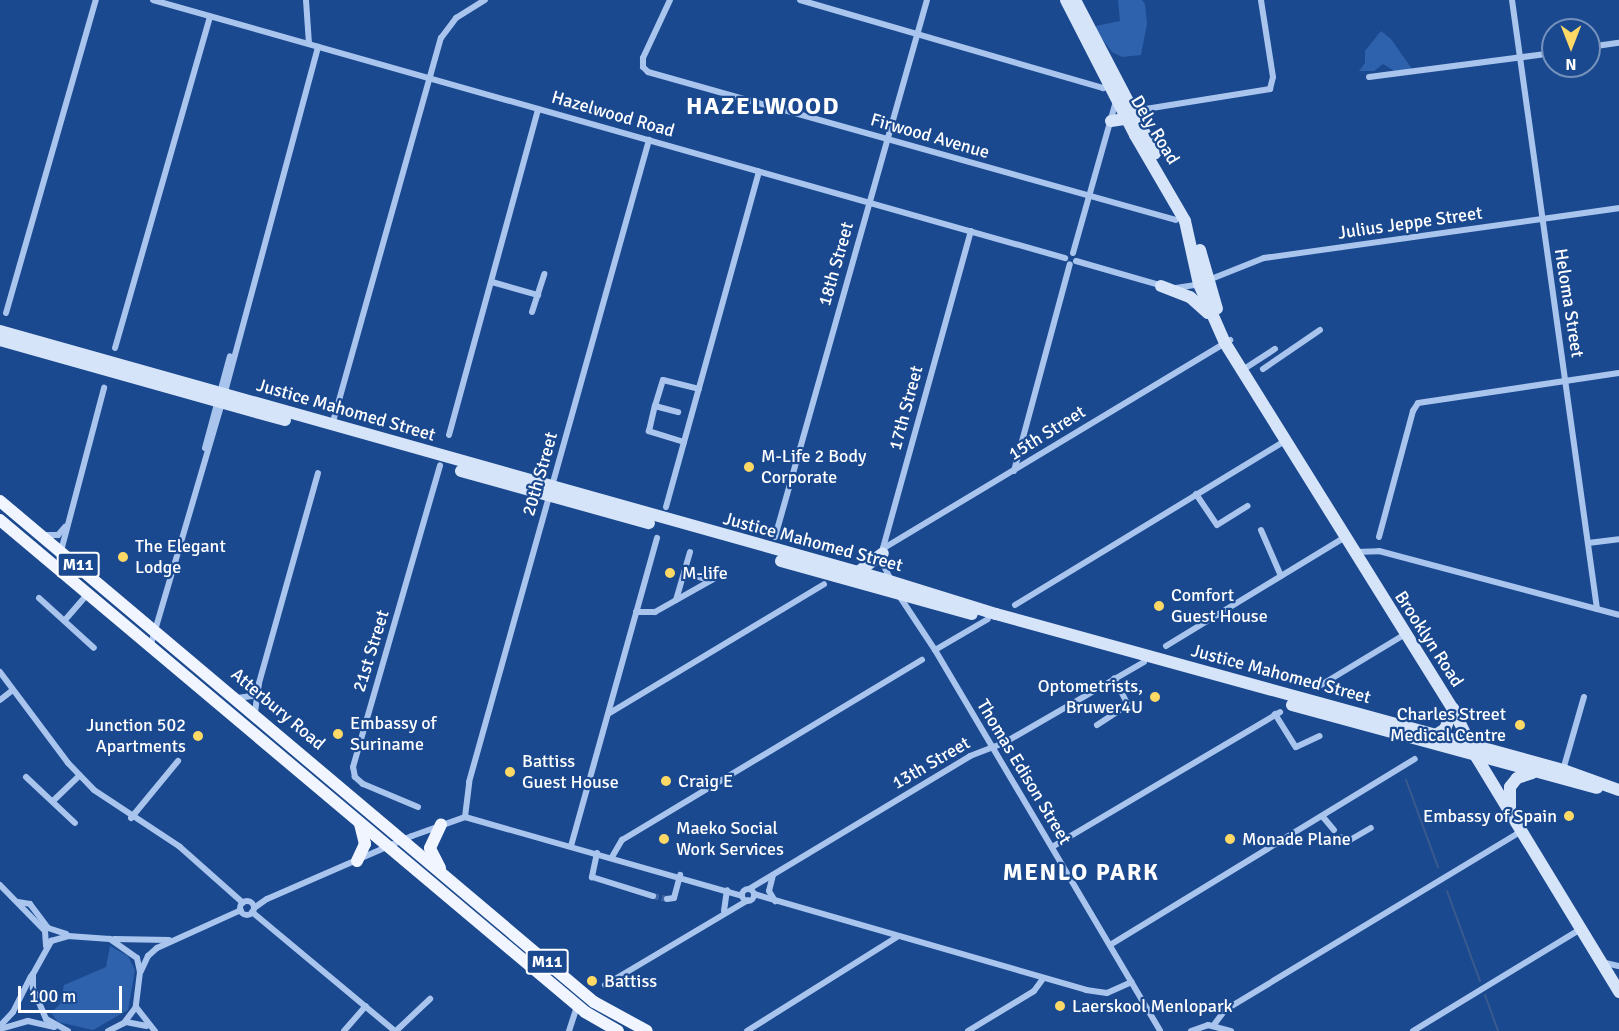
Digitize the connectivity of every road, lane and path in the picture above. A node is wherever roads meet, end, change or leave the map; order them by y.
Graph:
1 (96, 0) edge
2 (153, 0) edge
3 (306, 0) edge
4 (485, 0) edge
5 (670, 0) edge
6 (800, 0) edge
7 (927, 0) edge
8 (1066, 0) edge
9 (1076, 0) edge
10 (1261, 0) edge
11 (1512, 0) edge
12 (210, 16) junction
13 (918, 33) junction
14 (1619, 43) edge
15 (309, 44) junction
16 (1601, 45) edge
17 (318, 46) junction
18 (1541, 54) edge
19 (1520, 57) junction
20 (1107, 74) junction
21 (1370, 77) dead end
22 (430, 78) junction
23 (1092, 83) junction
24 (1117, 101) junction
25 (538, 109) junction
26 (1129, 115) junction
27 (1111, 121) junction
28 (649, 140) junction
29 (886, 140) junction
30 (759, 172) junction
31 (1089, 196) junction
32 (869, 203) junction
33 (1619, 208) edge
34 (1540, 219) junction
35 (1176, 220) dead end
36 (970, 231) junction
37 (1073, 253) junction
38 (1065, 258) junction
39 (1076, 261) junction
40 (1070, 264) junction
41 (544, 274) dead end
42 (492, 282) junction
43 (1204, 282) junction
44 (1161, 286) junction
45 (538, 295) junction
46 (532, 312) dead end
47 (6, 314) dead end
48 (1214, 321) junction
49 (1320, 330) dead end
50 (0, 331) edge
51 (0, 340) edge
52 (1228, 341) junction
53 (115, 348) dead end
54 (1276, 360) junction
55 (1243, 368) junction
56 (1263, 369) dead end
57 (1619, 373) edge
58 (1566, 380) junction
59 (104, 388) dead end
60 (699, 389) junction
61 (221, 398) junction
62 (655, 406) junction
63 (678, 412) dead end
64 (334, 417) dead end
65 (449, 435) dead end
66 (1287, 439) junction
67 (684, 442) junction
68 (440, 465) junction
69 (1014, 471) junction
70 (318, 473) dead end
71 (551, 492) junction
72 (1196, 494) junction
73 (0, 501) edge
74 (666, 507) dead end
75 (1248, 507) dead end
76 (0, 520) edge
77 (67, 524) junction
78 (1261, 530) dead end
79 (41, 535) junction
80 (775, 537) dead end
81 (1345, 537) junction
82 (1379, 537) dead end
83 (657, 538) dead end
84 (1619, 539) edge
85 (1588, 543) junction
86 (883, 550) junction
87 (61, 552) junction
88 (690, 552) dead end
89 (1354, 552) junction
90 (858, 572) junction
91 (684, 573) junction
92 (1281, 576) junction
93 (824, 584) dead end
94 (894, 587) junction
95 (89, 594) junction
96 (39, 598) dead end
97 (676, 601) junction
98 (1015, 605) dead end
99 (1597, 609) junction
100 (636, 612) junction
101 (1619, 615) edge
102 (988, 619) junction
103 (65, 620) junction
104 (156, 630) junction
105 (1404, 636) junction
106 (151, 644) junction
107 (1166, 646) dead end
108 (94, 648) dead end
109 (935, 650) junction
110 (922, 660) dead end
111 (1143, 662) junction
112 (0, 672) edge
113 (1114, 678) junction
114 (260, 683) junction
115 (1316, 688) dead end
116 (13, 690) junction
117 (1584, 697) dead end
118 (237, 698) junction
119 (0, 700) edge
120 (1453, 709) junction
121 (255, 712) junction
122 (607, 715) junction
123 (1096, 725) dead end
124 (1320, 736) dead end
125 (1434, 736) junction
126 (1471, 746) junction
127 (991, 748) junction
128 (1477, 758) junction
129 (1415, 759) dead end
130 (178, 761) dead end
131 (1563, 770) junction
132 (1534, 772) junction
133 (80, 775) junction
134 (26, 777) dead end
135 (1617, 789) edge
136 (53, 801) junction
137 (418, 807) dead end
138 (1510, 809) junction
139 (465, 817) junction
140 (1323, 817) junction
141 (131, 818) junction
142 (75, 823) dead end
143 (359, 823) junction
144 (441, 824) junction
145 (1371, 828) dead end
146 (1334, 830) dead end
147 (1522, 831) junction
148 (1339, 837) dead end
149 (402, 840) junction
150 (571, 846) junction
151 (388, 847) junction
152 (1052, 847) junction
153 (597, 853) junction
154 (612, 857) junction
155 (357, 861) junction
156 (680, 875) junction
157 (771, 876) junction
158 (454, 884) junction
159 (0, 885) edge
160 (726, 889) junction
161 (748, 895) junction
162 (653, 896) tunnel mouth
163 (267, 899) junction
164 (667, 899) dead end
165 (246, 902) junction
166 (775, 902) junction
167 (241, 910) junction
168 (253, 910) junction
169 (726, 910) junction
170 (42, 925) junction
171 (1581, 929) junction
172 (68, 936) junction
173 (897, 937) junction
174 (110, 939) junction
175 (172, 940) junction
176 (1110, 945) junction
177 (46, 947) junction
178 (1600, 961) junction
179 (1619, 966) edge
180 (140, 972) junction
181 (33, 974) junction
182 (1042, 980) junction
183 (1132, 982) junction
184 (605, 984) dead end
185 (1619, 993) edge
186 (430, 999) dead end
187 (577, 1005) junction
188 (366, 1006) junction
189 (136, 1007) junction
190 (591, 1015) junction
191 (124, 1023) junction
192 (1213, 1026) junction
193 (54, 1027) junction
194 (0, 1028) edge
195 (571, 1029) edge
196 (154, 1030) edge
197 (68, 1031) edge
198 (108, 1031) edge
199 (344, 1031) edge
200 (395, 1031) edge
201 (618, 1031) edge
202 (646, 1031) edge
203 (747, 1031) edge
204 (968, 1031) edge
205 (1160, 1031) edge
206 (1191, 1031) edge
207 (1231, 1031) edge
208 (1413, 1031) edge

1 - 47 street
2 - 12 street, Hazelwood Road
3 - 15 street
4 - 22 street
5 - 29 street, Firwood Avenue
6 - 13 street
7 - 13 street, 18th Street
8 - 20 main road, Dely Road
9 - 20 main road, Dely Road
10 - 26 street
11 - 19 street, Heloma Street
12 - 15 street, Hazelwood Road
12 - 53 street
13 - 23 street
13 - 29 street, 18th Street
14 - 16 street
15 - 17 street, Hazelwood Road
17 - 22 street, Hazelwood Road
17 - 61 street
18 - 19 street
19 - 21 street
19 - 34 street, Heloma Street
20 - 23 street
20 - 23 street
20 - 24 main road, Dely Road
20 - 24 main road
20 - 26 main road, Dely Road
22 - 25 street, Hazelwood Road
22 - 64 street
24 - 26 main road, Dely Road
24 - 27 street
25 - 28 street, Hazelwood Road
25 - 42 street
26 - 27 main road
26 - 43 main road, Dely Road
27 - 31 street
28 - 30 street, Hazelwood Road
28 - 71 street, 20th Street
29 - 31 street, Firwood Avenue
29 - 32 street, 18th Street
30 - 32 street, Hazelwood Road
30 - 60 street
31 - 35 street, Firwood Avenue
31 - 37 street
32 - 36 street, Hazelwood Road
32 - 80 street, 18th Street
33 - 34 street, Julius Jeppe Street
34 - 43 street, Julius Jeppe Street
34 - 58 street, Heloma Street
36 - 38 street, Hazelwood Road
36 - 86 street, 17th Street
37 - 38 street
37 - 39 street
38 - 40 street
39 - 40 street
39 - 44 street
40 - 69 street
41 - 45 street
42 - 45 street
42 - 65 street
43 - 44 street
43 - 48 main road, Brooklyn Road
43 - 52 main road, Brooklyn Road
44 - 48 main road
45 - 46 street
48 - 52 main road, Brooklyn Road
49 - 54 street
50 - 61 main road, Justice Mahomed Street
51 - 61 main road, Justice Mahomed Street
52 - 55 main road, Brooklyn Road
52 - 69 street, 15th Street
54 - 55 street
54 - 56 street
55 - 66 main road, Brooklyn Road
57 - 58 street
58 - 82 street
58 - 85 street, Heloma Street
59 - 77 street
60 - 62 street
60 - 67 street
61 - 68 main road, Justice Mahomed Street
61 - 71 main road, Justice Mahomed Street
61 - 104 street
62 - 63 street
62 - 67 street
66 - 72 street
66 - 81 main road, Brooklyn Road
67 - 74 street
68 - 71 main road, Justice Mahomed Street
68 - 137 street, 21st Street
69 - 86 street, 15th Street
70 - 114 street
71 - 90 main road, Justice Mahomed Street
71 - 94 main road, Justice Mahomed Street
71 - 139 street, 20th Street
72 - 75 street
72 - 98 street
73 - 79 main road, Atterbury Road / M11
76 - 95 main road, Atterbury Road / M11
77 - 79 street
77 - 87 street
78 - 92 street
79 - 87 main road, Atterbury Road / M11
81 - 89 main road, Brooklyn Road
81 - 92 street
83 - 100 street
84 - 85 street
85 - 99 street, Heloma Street
86 - 90 main road
86 - 94 street
87 - 104 main road, Atterbury Road / M11
88 - 91 street
89 - 99 street
89 - 105 main road, Brooklyn Road
90 - 94 main road, Justice Mahomed Street
91 - 97 street
91 - 97 street
92 - 107 street
93 - 122 street
94 - 102 main road, Justice Mahomed Street
94 - 109 street, Thomas Edison Street
94 - 125 main road, Justice Mahomed Street
95 - 103 street
95 - 106 main road, Atterbury Road / M11
96 - 103 street
97 - 100 street
99 - 101 street
100 - 122 street
102 - 109 street
102 - 111 main road, Justice Mahomed Street
103 - 108 street
104 - 106 street
104 - 118 main road, Atterbury Road / M11
105 - 115 street
105 - 120 main road, Brooklyn Road
106 - 143 main road, Atterbury Road / M11
109 - 127 street, Thomas Edison Street
110 - 154 street
111 - 113 street, 13th Street
111 - 128 main road, Justice Mahomed Street
112 - 116 street
113 - 123 street
113 - 127 street, 13th Street
114 - 118 street
114 - 121 street
116 - 119 street
116 - 133 street
117 - 131 street
118 - 121 main road, Atterbury Road / M11
120 - 125 main road
120 - 126 main road, Brooklyn Road
121 - 149 main road, Atterbury Road / M11
122 - 150 street
124 - 152 street
125 - 126 main road, Justice Mahomed Street
126 - 128 main road, Brooklyn Road
126 - 131 main road, Justice Mahomed Street
127 - 152 street, Thomas Edison Street
127 - 157 street, 13th Street
128 - 132 main road, Justice Mahomed Street
128 - 138 main road, Brooklyn Road
129 - 140 street
130 - 141 street
131 - 135 main road, Justice Mahomed Street
132 - 135 main road, Justice Mahomed Street
132 - 138 main road
133 - 136 street
133 - 141 street
134 - 136 street
136 - 142 street
138 - 147 main road, Brooklyn Road
139 - 144 street
139 - 150 street
140 - 146 street
140 - 176 street
141 - 165 street
143 - 151 main road, Atterbury Road / M11
143 - 155 main road
144 - 149 street
144 - 158 main road
145 - 148 street
147 - 171 main road, Brooklyn Road
147 - 192 street
149 - 151 street
149 - 158 main road, Atterbury Road / M11
150 - 153 street
151 - 155 street
151 - 187 main road, Atterbury Road / M11
152 - 176 street, Thomas Edison Street
153 - 154 street
153 - 162 street
154 - 156 street
155 - 163 street
156 - 160 street
156 - 164 street
157 - 161 street, 13th Street
157 - 166 street
158 - 202 main road, Atterbury Road / M11
159 - 170 street
160 - 161 street
160 - 169 street
161 - 166 street
161 - 169 street, 13th Street
163 - 165 street
163 - 168 street
165 - 167 street
165 - 168 street
166 - 173 street
167 - 168 street
167 - 175 street
168 - 188 street
169 - 184 street, 13th Street
170 - 172 street
170 - 177 street
171 - 178 main road, Brooklyn Road
171 - 208 street
172 - 174 street
172 - 177 street
173 - 182 street
173 - 203 street
174 - 175 street
174 - 180 street
175 - 180 street
176 - 183 street, Thomas Edison Street
177 - 181 street
178 - 179 street
178 - 185 main road, Brooklyn Road
180 - 189 street
181 - 193 street
181 - 194 street
182 - 183 street
182 - 204 street
183 - 205 street, Thomas Edison Street
186 - 200 street
187 - 190 main road, Atterbury Road / M11
187 - 195 street
188 - 199 street
188 - 200 street
189 - 191 street
189 - 196 street
190 - 195 street
190 - 201 main road, Atterbury Road / M11
191 - 196 street
191 - 198 street
192 - 206 street
192 - 207 street
193 - 194 street
193 - 197 street

